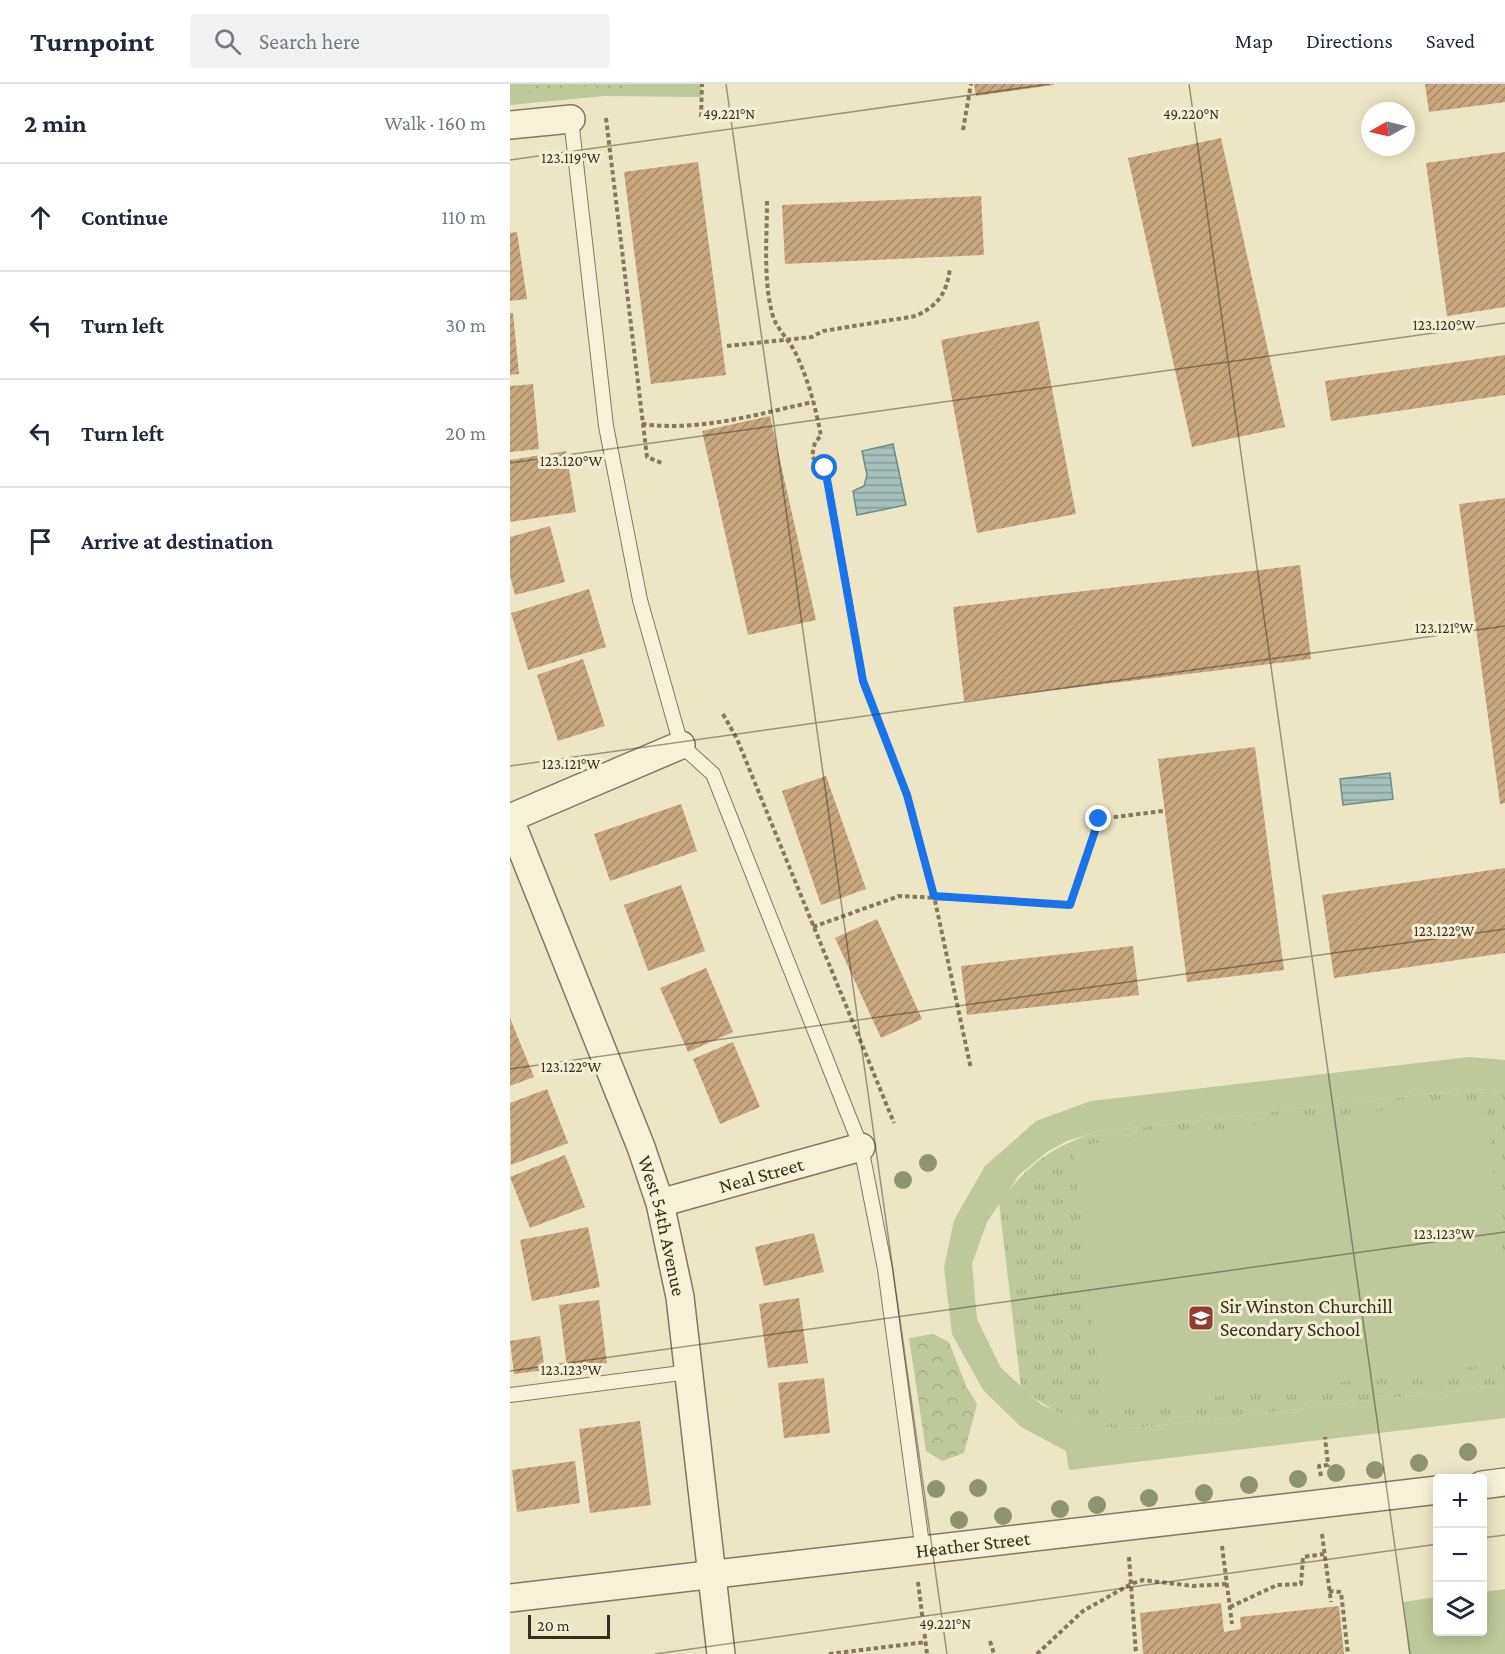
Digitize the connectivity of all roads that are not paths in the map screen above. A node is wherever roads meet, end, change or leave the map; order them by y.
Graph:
1 (571, 119) joint
2 (510, 125) edge
3 (681, 745) junction
4 (510, 819) edge
5 (861, 1147) junction
6 (660, 1203) junction
7 (689, 1372) junction
8 (510, 1395) edge
9 (1505, 1482) edge
10 (1487, 1484) edge
11 (1433, 1490) edge
12 (923, 1552) junction
13 (711, 1575) junction
14 (510, 1598) edge
15 (721, 1654) edge

1 - 2 street
1 - 3 lane
3 - 4 street
3 - 5 lane
4 - 6 street, West 54th Avenue
5 - 6 street, Neal Street
5 - 12 lane
6 - 7 street, West 54th Avenue
7 - 8 lane
7 - 13 street, West 54th Avenue
9 - 10 street
11 - 12 street, Heather Street
12 - 13 street, Heather Street
13 - 14 street, Heather Street
13 - 15 street, West 54th Avenue

